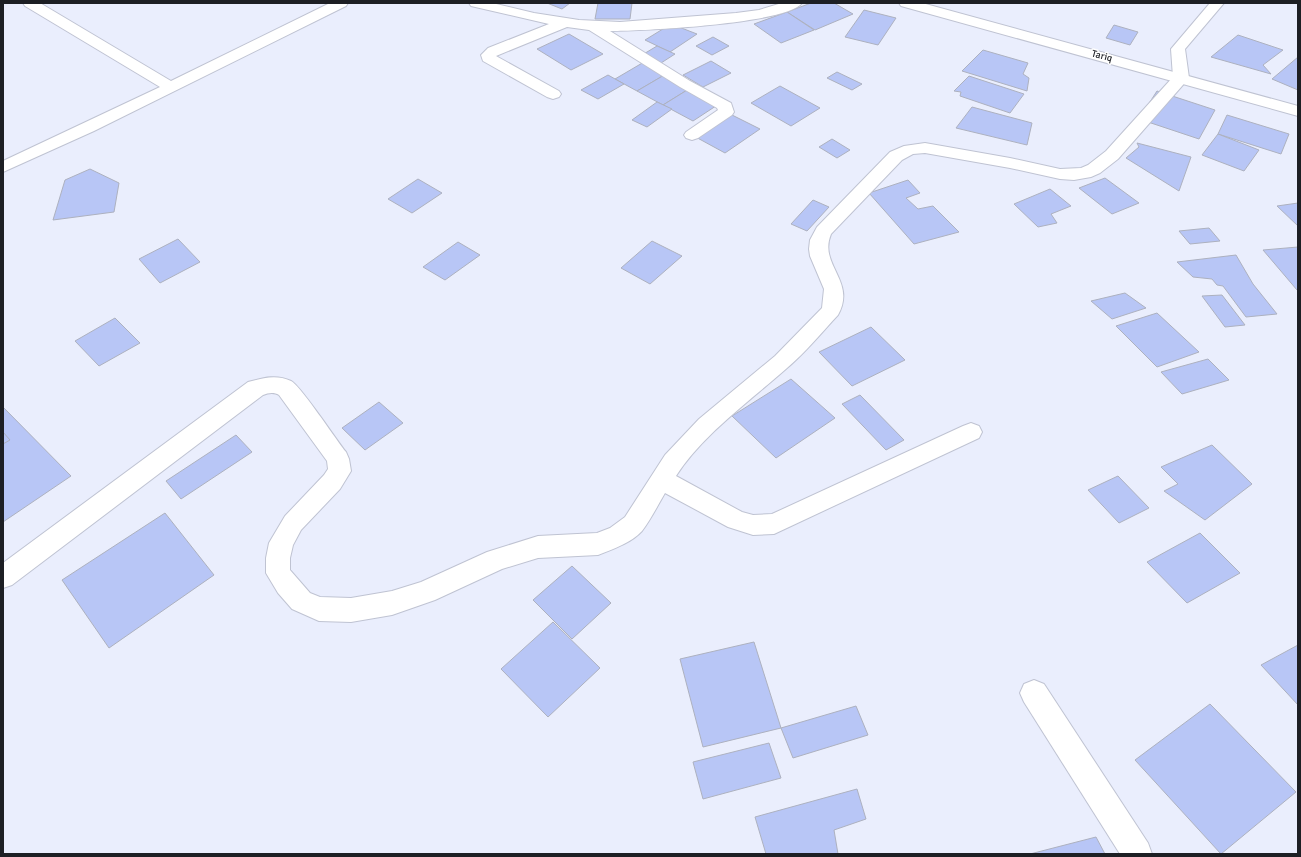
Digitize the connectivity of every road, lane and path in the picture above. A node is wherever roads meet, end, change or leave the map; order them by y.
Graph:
1 (30, 3) edge
2 (341, 3) edge
3 (476, 3) edge
4 (795, 3) edge
5 (906, 3) edge
6 (1217, 3) edge
7 (567, 22) junction
8 (593, 26) junction
9 (1181, 78) junction
10 (171, 87) junction
11 (553, 94) dead end
12 (1298, 111) edge
13 (692, 135) dead end
14 (3, 167) edge
15 (971, 432) dead end
16 (662, 480) junction
17 (3, 577) edge
18 (1034, 693) dead end
19 (1137, 854) edge

1 - 10 street
2 - 10 street
3 - 7 street
4 - 8 street
5 - 9 street, Tariq
6 - 9 street
7 - 8 street
7 - 11 street
8 - 13 street
9 - 12 street, Tariq
9 - 16 street
10 - 14 street
15 - 16 street
16 - 17 street
18 - 19 street

